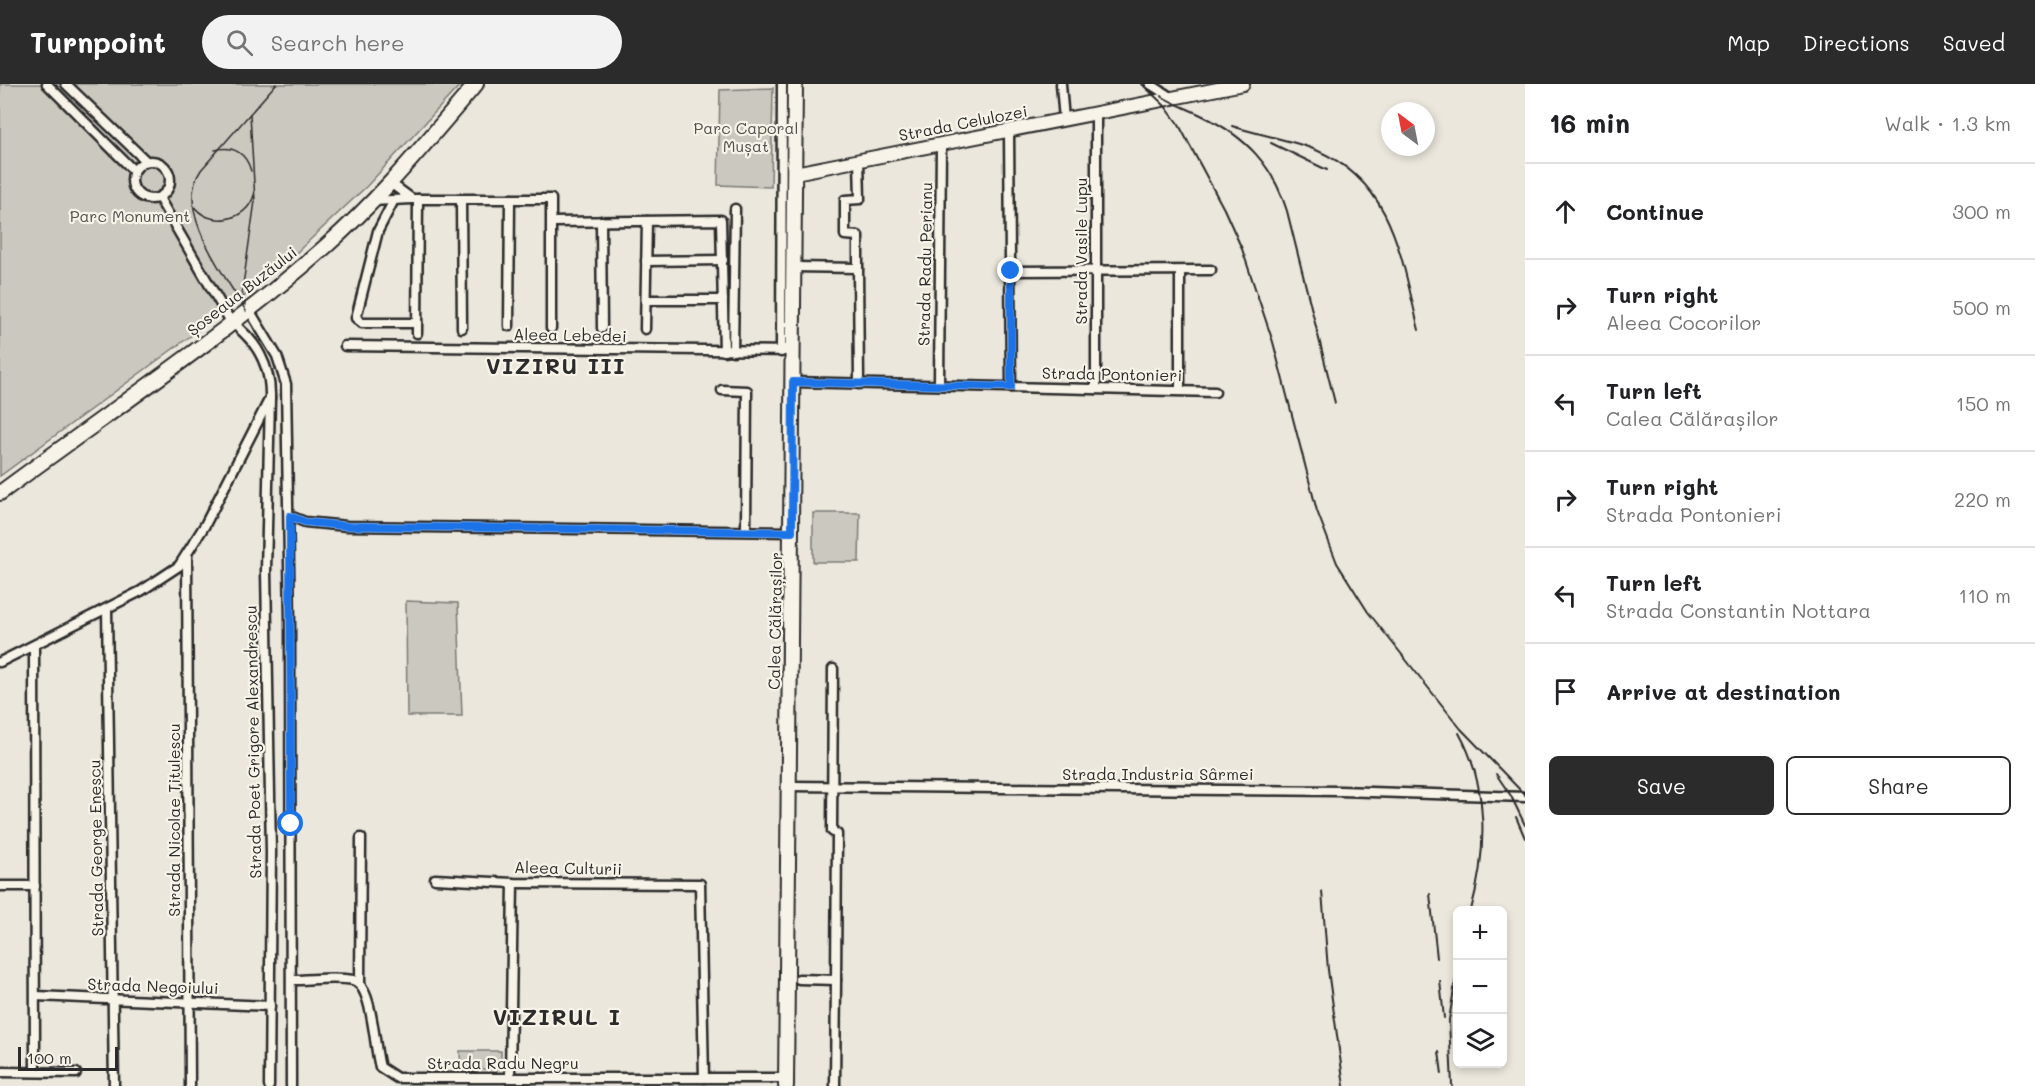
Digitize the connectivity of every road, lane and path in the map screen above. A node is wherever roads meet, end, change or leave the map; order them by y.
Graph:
1 (47, 84) edge
2 (66, 84) edge
3 (476, 84) edge
4 (783, 84) edge
5 (795, 84) edge
6 (1061, 84) edge
7 (1150, 84) edge
8 (1243, 84) edge
9 (1172, 98) junction
10 (1095, 113) junction
11 (1064, 120) junction
12 (1009, 130) junction
13 (941, 144) junction
14 (146, 160) junction
15 (859, 160) junction
16 (134, 170) junction
17 (795, 173) junction
18 (389, 183) junction
19 (159, 198) junction
20 (415, 199) junction
21 (461, 199) junction
22 (510, 199) junction
23 (394, 200) junction
24 (371, 201) junction
25 (735, 209) dead end
26 (601, 221) junction
27 (646, 221) junction
28 (552, 222) junction
29 (723, 260) junction
30 (646, 261) junction
31 (794, 267) junction
32 (858, 268) junction
33 (1211, 270) dead end
34 (1011, 271) junction
35 (1097, 272) junction
36 (1180, 272) junction
37 (646, 300) junction
38 (723, 300) junction
39 (249, 308) junction
40 (231, 322) junction
41 (417, 323) junction
42 (509, 326) dead end
43 (462, 328) dead end
44 (551, 328) dead end
45 (602, 328) dead end
46 (645, 329) dead end
47 (417, 333) dead end
48 (345, 346) dead end
49 (728, 351) junction
50 (787, 351) junction
51 (793, 382) junction
52 (859, 384) junction
53 (939, 385) junction
54 (1011, 387) junction
55 (1096, 389) junction
56 (722, 390) dead end
57 (1180, 390) junction
58 (1215, 392) dead end
59 (270, 398) junction
60 (0, 493) edge
61 (290, 516) junction
62 (746, 530) junction
63 (792, 532) junction
64 (187, 554) junction
65 (107, 609) junction
66 (34, 646) junction
67 (0, 662) edge
68 (833, 669) dead end
69 (790, 786) junction
70 (832, 788) junction
71 (1525, 796) edge
72 (361, 838) dead end
73 (435, 879) dead end
74 (513, 883) junction
75 (0, 886) edge
76 (35, 886) junction
77 (799, 979) dead end
78 (292, 980) junction
79 (836, 980) junction
80 (360, 983) junction
81 (36, 996) junction
82 (113, 998) junction
83 (190, 1002) junction
84 (270, 1006) junction
85 (0, 1072) edge
86 (35, 1072) junction
87 (76, 1073) dead end
88 (510, 1077) junction
89 (704, 1078) junction
90 (786, 1082) edge
91 (114, 1086) edge
92 (190, 1086) edge
93 (269, 1086) edge
94 (291, 1086) edge
95 (835, 1086) edge

1 - 16 street
2 - 14 street
3 - 18 main road, Șoseaua Buzăului
4 - 50 street
5 - 17 main road, Calea Călărașilor
6 - 11 street
7 - 9 street
8 - 9 street, Strada Celulozei
9 - 10 street, Strada Celulozei
10 - 11 street, Strada Celulozei
10 - 35 street, Strada Vasile Lupu
11 - 12 street, Strada Celulozei
12 - 13 street, Strada Celulozei
12 - 34 street
13 - 15 street, Strada Celulozei
13 - 53 street, Strada Radu Perianu
14 - 16 street
14 - 19 street
15 - 17 street, Strada Celulozei
15 - 32 street
16 - 19 street
17 - 31 main road, Calea Călărașilor
18 - 20 street
18 - 24 main road, Șoseaua Buzăului
19 - 40 street, Strada Poet Grigore Alexandrescu
20 - 21 street
20 - 23 street
20 - 41 street
21 - 22 street
21 - 43 street
22 - 28 street
22 - 42 street
23 - 24 street
23 - 41 street
24 - 39 main road, Șoseaua Buzăului
25 - 49 street
26 - 27 street
26 - 28 street
26 - 45 street
27 - 29 street
27 - 30 street
28 - 44 street
29 - 30 street
29 - 38 street
30 - 37 street
31 - 32 street
31 - 50 main road, Calea Călărașilor
32 - 52 street
33 - 36 street
34 - 35 street
34 - 54 street
35 - 36 street
35 - 55 street, Strada Vasile Lupu
36 - 57 street
37 - 38 street
37 - 46 street
38 - 49 street
39 - 40 main road, Șoseaua Buzăului
39 - 61 street
40 - 59 street, Strada Poet Grigore Alexandrescu
40 - 60 main road, Șoseaua Buzăului
41 - 47 street
48 - 49 street, Aleea Lebedei
49 - 50 street, Aleea Lebedei
50 - 51 main road, Calea Călărașilor
51 - 52 street, Strada Pontonieri
51 - 63 main road, Calea Călărașilor
52 - 53 street, Strada Pontonieri
53 - 54 street, Strada Pontonieri
54 - 55 street, Strada Pontonieri
55 - 57 street, Strada Pontonieri
56 - 62 street
57 - 58 street, Strada Pontonieri
59 - 64 street
59 - 84 street, Strada Poet Grigore Alexandrescu
61 - 62 street
61 - 78 street
62 - 63 street
63 - 69 main road, Calea Călărașilor
64 - 65 street
64 - 83 street, Strada Nicolae Titulescu
65 - 66 street
65 - 82 street, Strada George Enescu
66 - 67 street
66 - 76 street
68 - 70 street
69 - 70 street, Strada Industria Sârmei
69 - 90 main road, Calea Călărașilor
70 - 71 street, Strada Industria Sârmei
70 - 79 street
72 - 80 street
73 - 74 street, Aleea Culturii
74 - 88 street
74 - 89 street, Aleea Culturii
75 - 76 street
76 - 81 street
77 - 79 street
78 - 80 street
78 - 94 street
79 - 95 street
80 - 88 street, Strada Radu Negru
81 - 82 street, Strada Negoiului
81 - 86 street
82 - 83 street, Strada Negoiului
82 - 91 street, Strada George Enescu
83 - 84 street, Strada Negoiului
83 - 92 street, Strada Nicolae Titulescu
84 - 93 street, Strada Poet Grigore Alexandrescu
85 - 86 street
86 - 87 street
88 - 89 street, Strada Radu Negru
89 - 90 street, Strada Radu Negru

